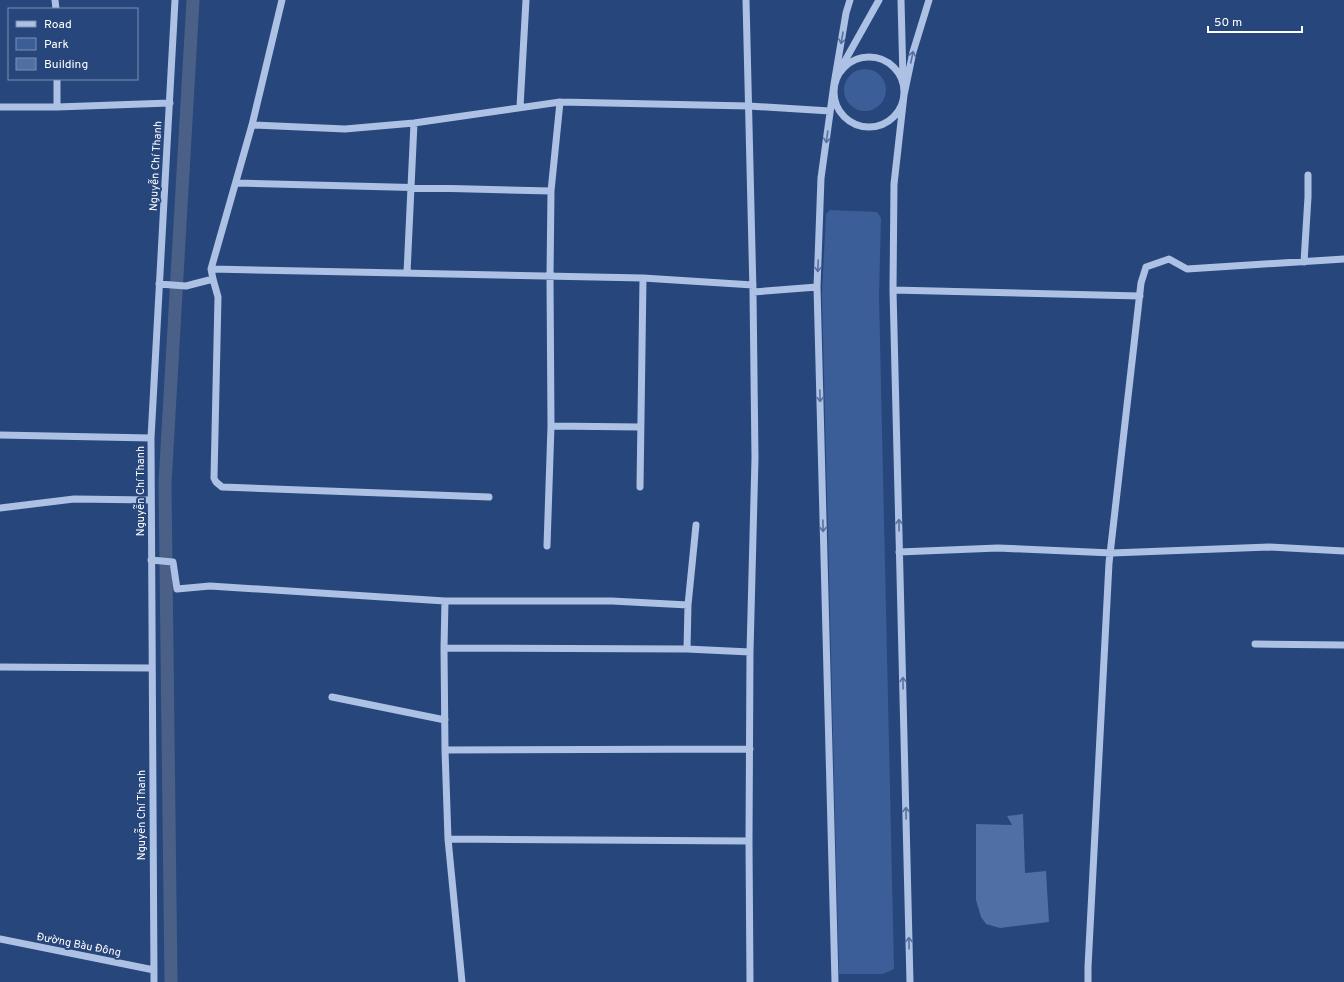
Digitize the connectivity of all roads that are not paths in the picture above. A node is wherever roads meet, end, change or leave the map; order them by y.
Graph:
1 (175, 0) edge
2 (282, 0) edge
3 (526, 0) edge
4 (746, 0) edge
5 (850, 0) edge
6 (879, 0) edge
7 (901, 0) edge
8 (929, 0) edge
9 (838, 73) junction
10 (57, 80) edge
11 (903, 83) junction
12 (834, 84) junction
13 (904, 95) junction
14 (560, 102) junction
15 (170, 103) junction
16 (749, 106) junction
17 (0, 107) edge
18 (57, 107) junction
19 (520, 107) junction
20 (830, 111) junction
21 (414, 123) junction
22 (252, 125) junction
23 (1308, 174) dead end
24 (236, 183) junction
25 (411, 188) junction
26 (551, 191) junction
27 (1344, 259) edge
28 (1304, 262) junction
29 (212, 269) junction
30 (407, 273) junction
31 (550, 276) junction
32 (642, 278) junction
33 (213, 279) junction
34 (159, 284) junction
35 (817, 287) junction
36 (753, 288) junction
37 (893, 290) junction
38 (1140, 296) junction
39 (551, 426) junction
40 (640, 427) junction
41 (0, 435) edge
42 (151, 438) junction
43 (640, 487) dead end
44 (489, 497) dead end
45 (151, 500) junction
46 (0, 508) edge
47 (696, 525) dead end
48 (547, 546) dead end
49 (1344, 551) edge
50 (899, 552) junction
51 (1110, 553) junction
52 (151, 560) junction
53 (445, 601) junction
54 (688, 605) junction
55 (1255, 644) dead end
56 (1344, 645) edge
57 (444, 648) junction
58 (687, 649) junction
59 (750, 652) junction
60 (0, 668) edge
61 (151, 668) junction
62 (332, 697) dead end
63 (445, 720) junction
64 (750, 749) junction
65 (444, 750) junction
66 (448, 839) junction
67 (749, 841) junction
68 (0, 939) edge
69 (154, 970) junction
70 (154, 982) edge
71 (462, 982) edge
72 (750, 982) edge
73 (835, 982) edge
74 (910, 982) edge
75 (1088, 982) edge

1 - 15 street, Nguyễn Chí Thanh
2 - 22 street
3 - 19 street
4 - 16 street
5 -> 12 street
6 - 9 street
7 - 11 street
13 -> 8 street
9 - 11 street
9 - 12 street
10 - 18 street
11 - 13 street
12 - 13 street
12 - 20 street
13 - 37 street
14 - 16 street
14 - 19 street
14 - 26 street
15 - 18 street
15 - 34 street, Nguyễn Chí Thanh
16 - 20 street
16 - 36 street
17 - 18 street
19 - 21 street
20 -> 35 street
21 - 22 street
21 - 25 street
22 - 24 street
23 - 28 street
24 - 25 street
24 - 29 street
25 - 26 street
25 - 30 street
26 - 31 street
27 - 28 street
28 - 38 street
29 - 30 street
29 - 33 street
30 - 31 street
31 - 32 street
31 - 39 street
32 - 36 street
32 - 40 street
33 - 34 street
33 - 44 street
34 - 42 street, Nguyễn Chí Thanh
35 - 36 street
35 -> 73 street
36 - 59 street
37 - 38 street
50 -> 37 street
38 - 51 street
39 - 40 street
39 - 48 street
40 - 43 street
41 - 42 street
42 - 45 street, Nguyễn Chí Thanh
45 - 46 street
45 - 52 street, Nguyễn Chí Thanh
47 - 54 street
49 - 51 street
50 - 51 street
74 -> 50 street
51 - 75 street
52 - 53 street
52 - 61 street, Nguyễn Chí Thanh
53 - 54 street
53 - 57 street
54 - 58 street
55 - 56 street
57 - 58 street
57 - 63 street
58 - 59 street
59 - 64 street
60 - 61 street
61 - 69 street, Nguyễn Chí Thanh
62 - 63 street
63 - 65 street
64 - 65 street
64 - 67 street
65 - 66 street
66 - 67 street
66 - 71 street
67 - 72 street
68 - 69 street, Đường Bàu Đông
69 - 70 street, Nguyễn Chí Thanh

